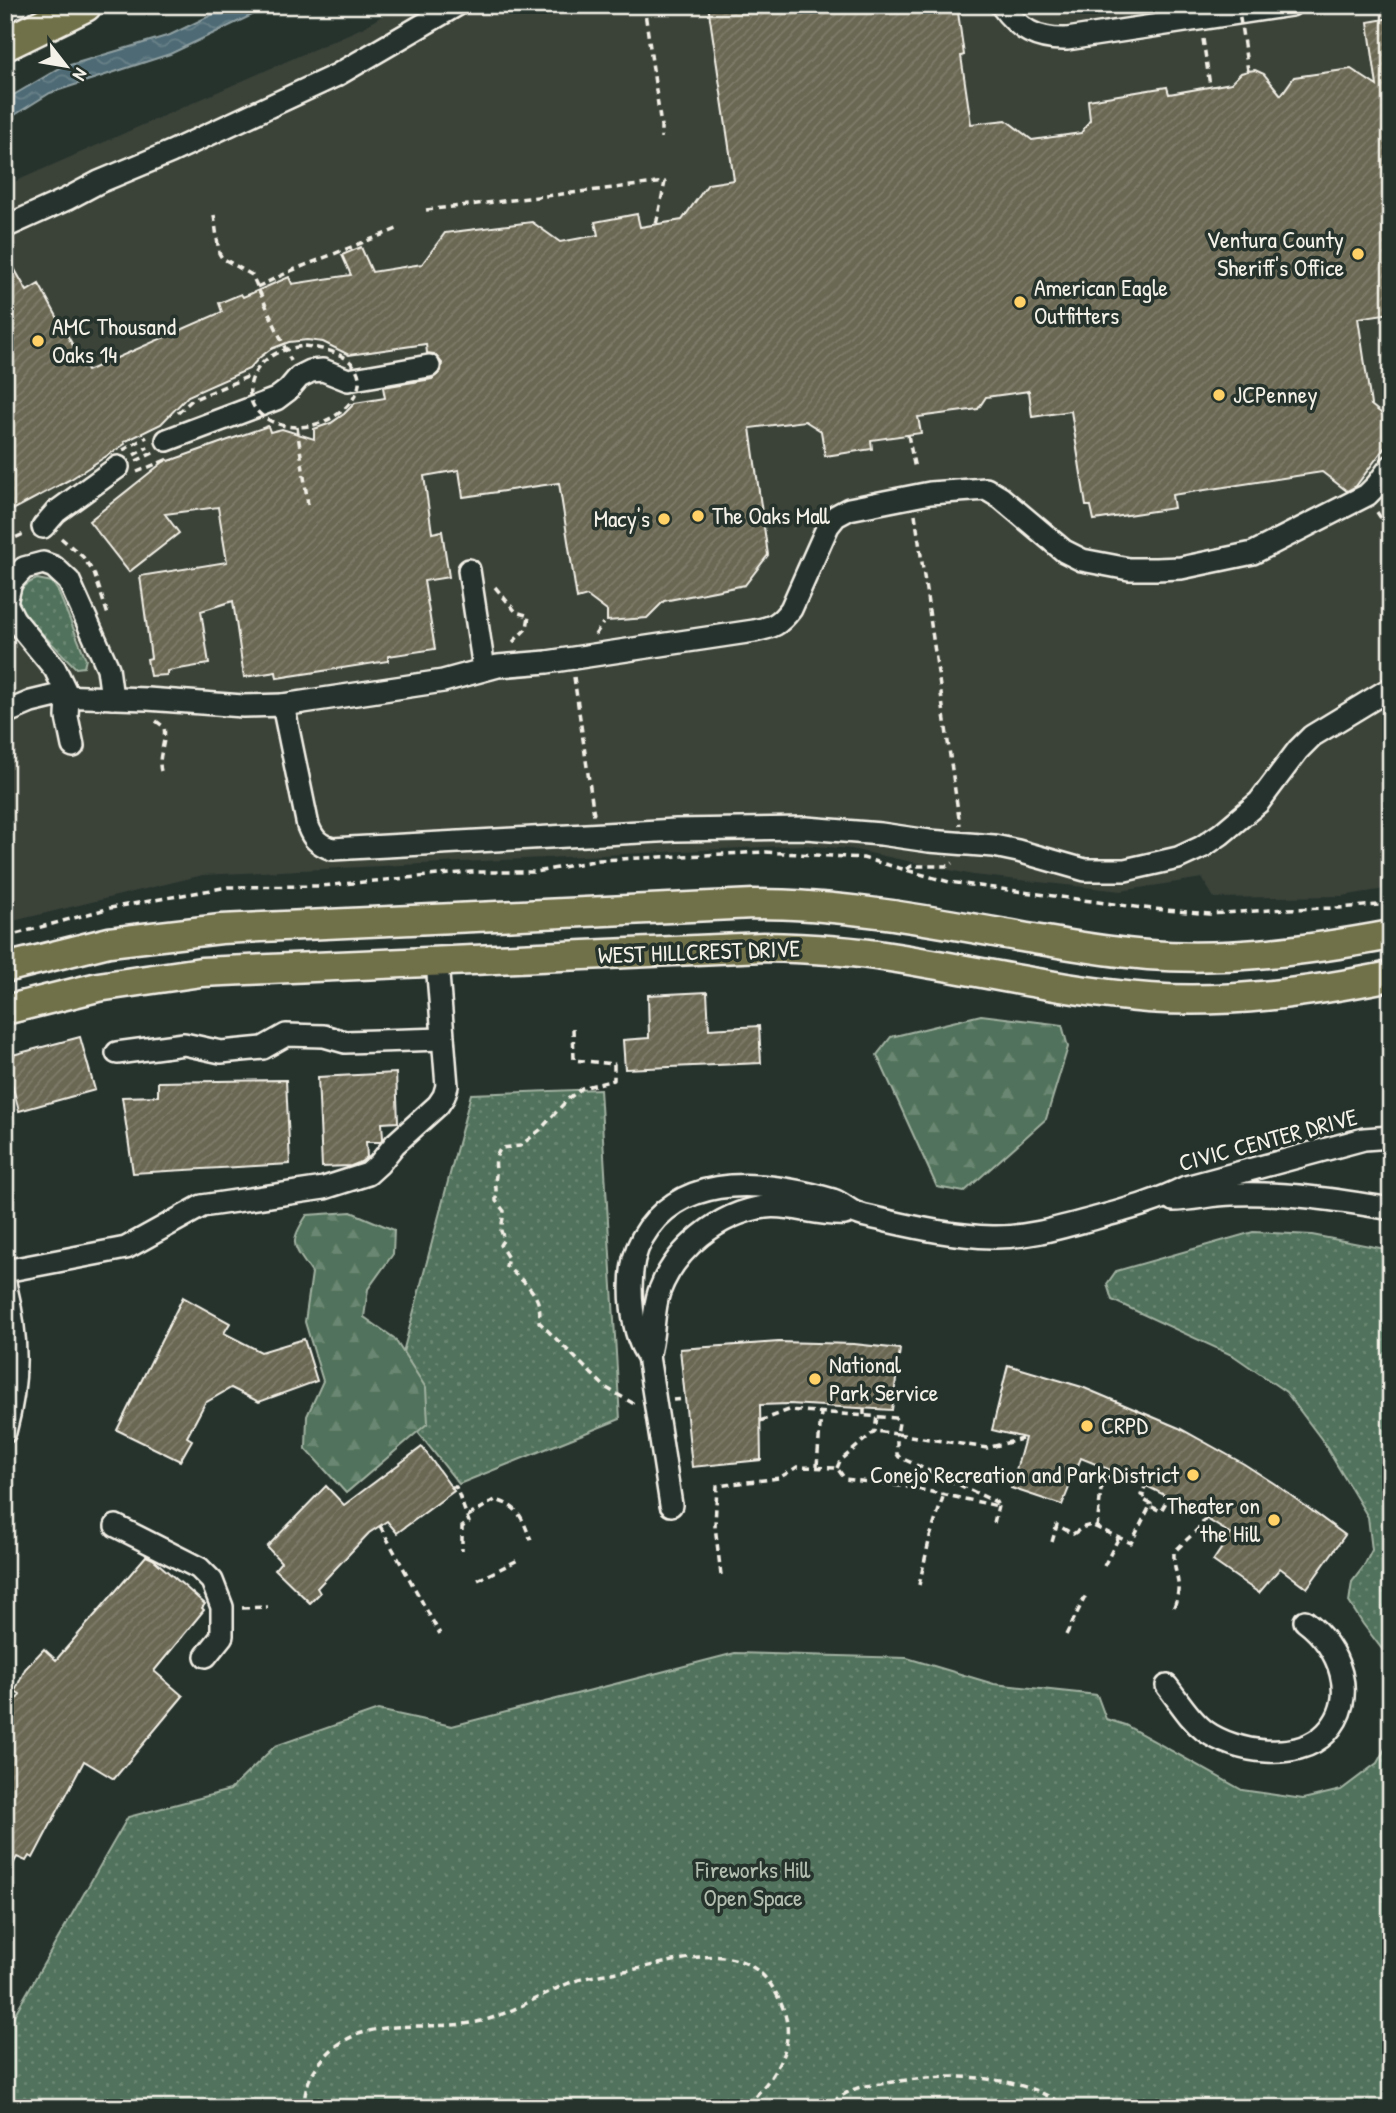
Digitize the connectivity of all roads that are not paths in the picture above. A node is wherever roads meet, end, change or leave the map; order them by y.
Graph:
1 (51, 5) edge
2 (85, 5) edge
3 (457, 5) edge
4 (1001, 5) edge
5 (1291, 5) edge
6 (5, 30) edge
7 (5, 44) edge
8 (5, 227) edge
9 (429, 366) dead end
10 (167, 440) road end
11 (1391, 466) edge
12 (118, 467) road end
13 (43, 527) dead end
14 (469, 570) dead end
15 (484, 669) junction
16 (1391, 688) edge
17 (68, 696) junction
18 (112, 698) junction
19 (283, 705) junction
20 (5, 713) edge
21 (73, 746) dead end
22 (1391, 935) edge
23 (437, 962) junction
24 (5, 968) edge
25 (1391, 976) edge
26 (5, 1010) edge
27 (443, 1039) junction
28 (117, 1053) dead end
29 (1391, 1137) edge
30 (1161, 1200) junction
31 (1391, 1209) edge
32 (856, 1213) junction
33 (5, 1270) edge
34 (5, 1283) edge
35 (648, 1356) junction
36 (5, 1432) edge
37 (671, 1505) dead end
38 (116, 1526) dead end
39 (1305, 1621) dead end
40 (206, 1656) dead end
41 (1167, 1686) dead end

1 - 6 highway
2 - 7 highway
3 - 8 street
4 - 5 street
9 - 10 street
11 - 15 street
12 - 13 street
14 - 15 street
15 - 19 street
16 - 19 street
17 - 18 street
17 - 18 street
17 - 20 street
17 - 21 street
18 - 19 street
22 - 24 main road, WEST HILLCREST DRIVE
23 - 25 main road, WEST HILLCREST DRIVE
23 - 26 main road, WEST HILLCREST DRIVE
23 - 27 street
27 - 28 street
27 - 33 street
29 - 30 street, CIVIC CENTER DRIVE
30 - 31 street, CIVIC CENTER DRIVE
30 - 32 street, CIVIC CENTER DRIVE
32 - 35 street, CIVIC CENTER DRIVE
32 - 35 street, CIVIC CENTER DRIVE
34 - 36 street
35 - 37 street, CIVIC CENTER DRIVE
38 - 40 street
39 - 41 street

